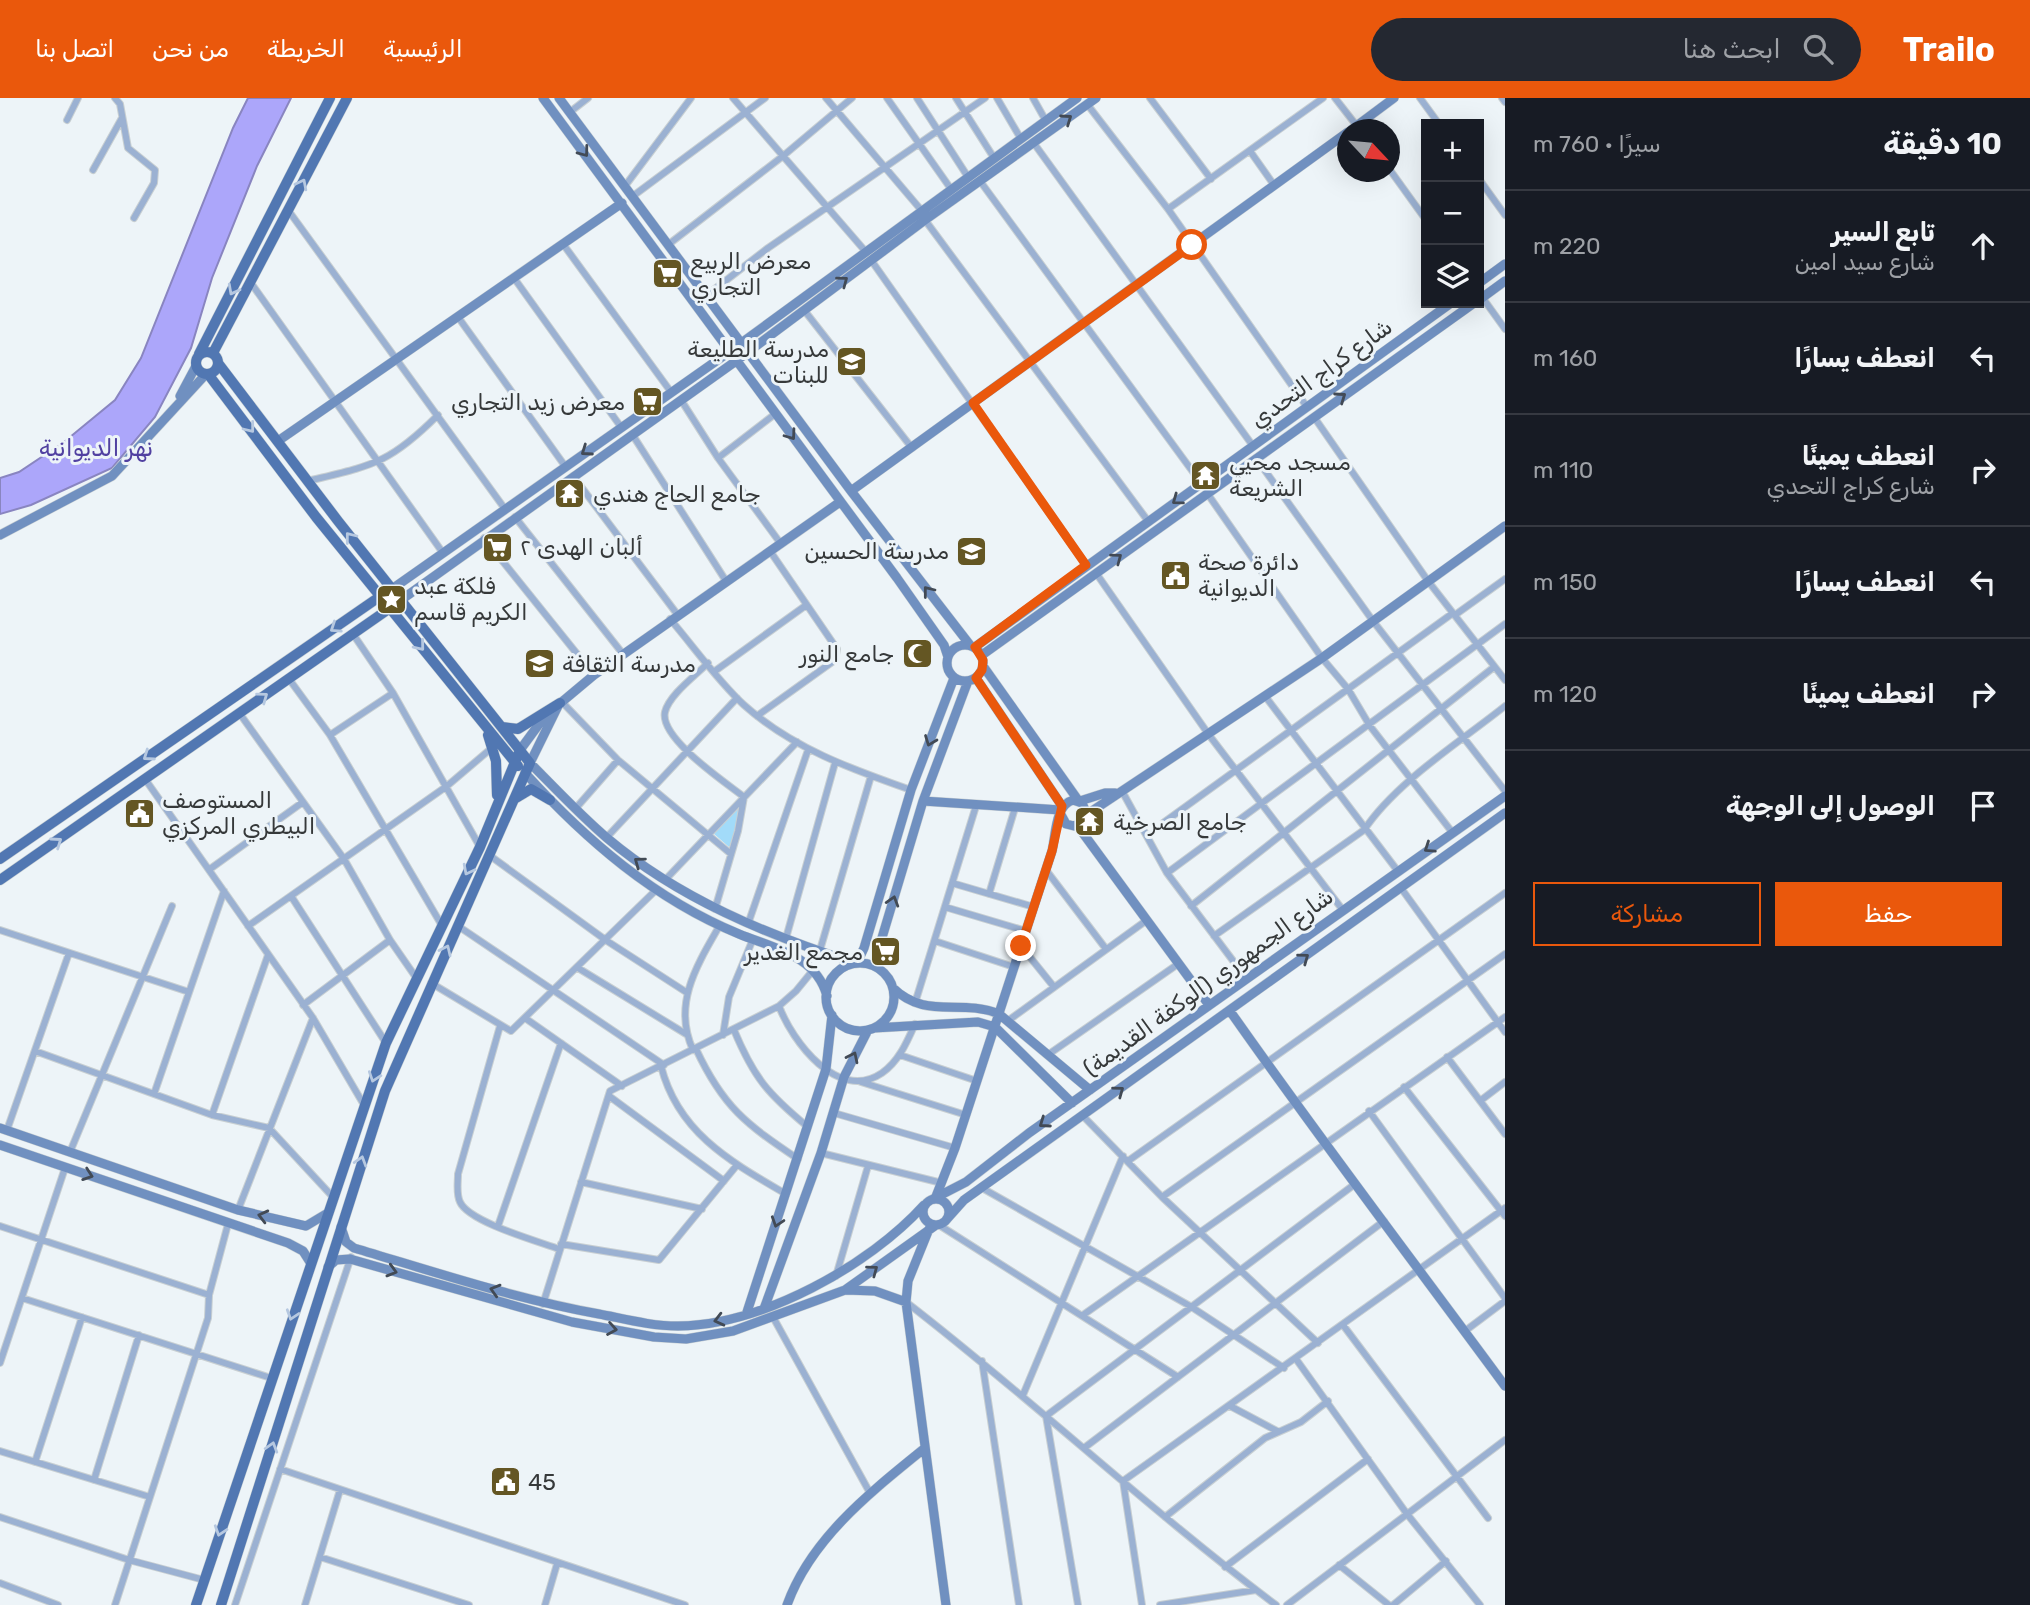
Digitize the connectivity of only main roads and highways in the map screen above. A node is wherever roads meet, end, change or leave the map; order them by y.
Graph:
1 (330, 98) edge
2 (346, 98) edge
3 (543, 98) edge
4 (559, 98) edge
5 (1077, 98) edge
6 (1096, 98) edge
7 (1395, 98) edge
8 (324, 110) junction
9 (336, 117) junction
10 (1367, 119) edge
11 (1337, 141) edge
12 (622, 203) junction
13 (923, 215) junction
14 (869, 256) junction
15 (250, 257) junction
16 (261, 263) junction
17 (1505, 264) edge
18 (1484, 279) edge
19 (1505, 281) edge
20 (1484, 296) edge
21 (1444, 308) edge
22 (1467, 308) edge
23 (743, 342) junction
24 (729, 352) junction
25 (749, 352) junction
26 (213, 353) junction
27 (200, 354) junction
28 (736, 361) junction
29 (218, 363) junction
30 (196, 366) junction
31 (207, 374) junction
32 (176, 404) junction
33 (278, 441) junction
34 (852, 492) junction
35 (840, 502) junction
36 (1505, 526) edge
37 (0, 535) edge
38 (392, 589) junction
39 (380, 597) junction
40 (401, 600) junction
41 (390, 608) junction
42 (972, 646) junction
43 (982, 655) junction
44 (948, 657) junction
45 (983, 666) junction
46 (954, 678) junction
47 (972, 679) junction
48 (561, 702) junction
49 (499, 725) junction
50 (496, 745) junction
51 (520, 750) junction
52 (514, 762) junction
53 (527, 768) junction
54 (1119, 792) junction
55 (1505, 793) edge
56 (550, 800) junction
57 (923, 801) junction
58 (1079, 801) junction
59 (511, 804) junction
60 (1061, 810) junction
61 (1505, 813) edge
62 (1086, 815) junction
63 (493, 816) junction
64 (1075, 825) junction
65 (1052, 851) junction
66 (0, 859) edge
67 (0, 880) edge
68 (856, 963) junction
69 (876, 967) junction
70 (1260, 968) junction
71 (1271, 982) junction
72 (893, 988) junction
73 (827, 996) junction
74 (1209, 1005) junction
75 (1230, 1012) junction
76 (999, 1014) junction
77 (832, 1015) junction
78 (1192, 1017) junction
79 (995, 1027) junction
80 (871, 1029) junction
81 (1202, 1031) junction
82 (1090, 1090) junction
83 (1072, 1103) junction
84 (4, 1129) edge
85 (35, 1140) junction
86 (0, 1145) edge
87 (29, 1155) junction
88 (333, 1193) junction
89 (351, 1195) junction
90 (932, 1200) junction
91 (326, 1214) junction
92 (936, 1224) junction
93 (341, 1227) junction
94 (310, 1262) junction
95 (328, 1267) junction
96 (303, 1281) junction
97 (323, 1285) junction
98 (845, 1290) junction
99 (906, 1302) junction
100 (765, 1306) junction
101 (747, 1312) junction
102 (1505, 1386) edge
103 (925, 1448) junction
104 (196, 1605) edge
105 (220, 1605) edge
106 (787, 1605) edge
107 (946, 1605) edge

1 - 8 main road
2 - 9 main road
3 -> 12 main road
4 - 23 main road
5 - 13 main road
13 -> 6 main road
7 - 10 main road
8 - 9 main road
8 - 15 main road
16 -> 9 main road
11 - 34 main road
12 - 24 main road
12 - 33 main road
13 - 14 main road
14 - 23 main road
25 -> 14 main road
15 - 16 main road
15 -> 27 main road
16 - 26 main road
17 - 18 main road
19 - 20 main road
21 -> 42 main road, شارع كراج التحدي
43 -> 22 main road
23 - 24 main road
23 - 25 main road
24 - 28 main road
24 -> 38 main road
25 - 28 main road
25 - 34 main road
26 - 27 main road
26 - 29 main road
27 - 30 main road
28 -> 35 main road
28 - 40 main road
29 - 31 main road
29 - 33 main road
30 - 31 main road
30 - 32 main road
31 - 32 main road
31 -> 39 main road
32 - 37 main road
38 -> 33 main road
42 -> 34 main road
35 - 44 main road
35 - 48 main road
36 - 54 main road
38 - 39 main road
38 - 40 main road
39 - 41 main road
39 -> 66 main road
40 - 41 main road
40 - 49 main road
41 -> 50 main road
67 -> 41 main road
42 - 43 main road
42 - 44 main road
43 - 45 main road
44 - 46 main road
45 - 47 main road
45 - 58 main road
46 - 47 main road
46 -> 68 main road
47 - 57 main road
47 - 60 main road
48 - 49 main road
48 - 51 main road
48 - 53 main road
49 - 51 main road
50 - 52 main road
50 - 63 main road
51 - 52 main road
51 - 53 main road
52 - 53 main road
52 - 63 main road
53 - 56 main road
53 - 59 main road
68 -> 53 main road
54 - 58 main road
54 - 62 main road
55 -> 70 main road, شارع الجمهوري (الوكفة القديمة)
56 - 59 main road
56 - 73 main road
57 - 60 main road
69 -> 57 main road
58 - 60 main road
58 - 62 main road
89 -> 59 main road
60 - 64 main road
60 - 65 main road
71 -> 61 main road, شارع الجمهوري (الوكفة القديمة)
62 - 64 main road
63 -> 88 main road
64 - 65 main road
64 - 74 main road
65 - 76 main road
68 - 69 main road
68 - 73 main road
69 - 72 main road
70 - 71 main road
70 - 74 main road, شارع الجمهوري (الوكفة القديمة)
71 - 75 main road, شارع الجمهوري (الوكفة القديمة)
72 - 76 main road
72 - 80 main road
73 - 77 main road
74 - 78 main road, شارع الجمهوري (الوكفة القديمة)
75 - 81 main road, شارع الجمهوري (الوكفة القديمة)
75 - 102 main road
76 - 79 main road
76 - 82 main road
77 - 80 main road
77 -> 101 main road
78 - 81 main road
78 - 82 main road, شارع الجمهوري (الوكفة القديمة)
79 - 80 main road
79 - 83 main road
79 - 90 main road
100 -> 80 main road
92 -> 81 main road, شارع الجمهوري (الوكفة القديمة)
82 - 83 main road, شارع الجمهوري (الوكفة القديمة)
83 -> 90 main road, شارع الجمهوري (الوكفة القديمة)
84 - 85 main road
85 - 87 main road
91 -> 85 main road
86 - 87 main road
87 -> 94 main road
88 - 89 main road
88 - 91 main road
89 - 93 main road
90 - 92 main road
90 - 92 main road
90 - 100 main road
91 - 94 main road
98 -> 92 main road, شارع الجمهوري (الوكفة القديمة)
92 - 99 main road
93 - 95 main road
101 -> 93 main road
94 - 96 main road
95 - 97 main road
95 -> 98 main road
96 - 97 main road
96 -> 104 main road
105 -> 97 main road
98 - 99 main road
99 - 103 main road
100 - 101 main road
103 - 106 main road
103 - 107 main road

